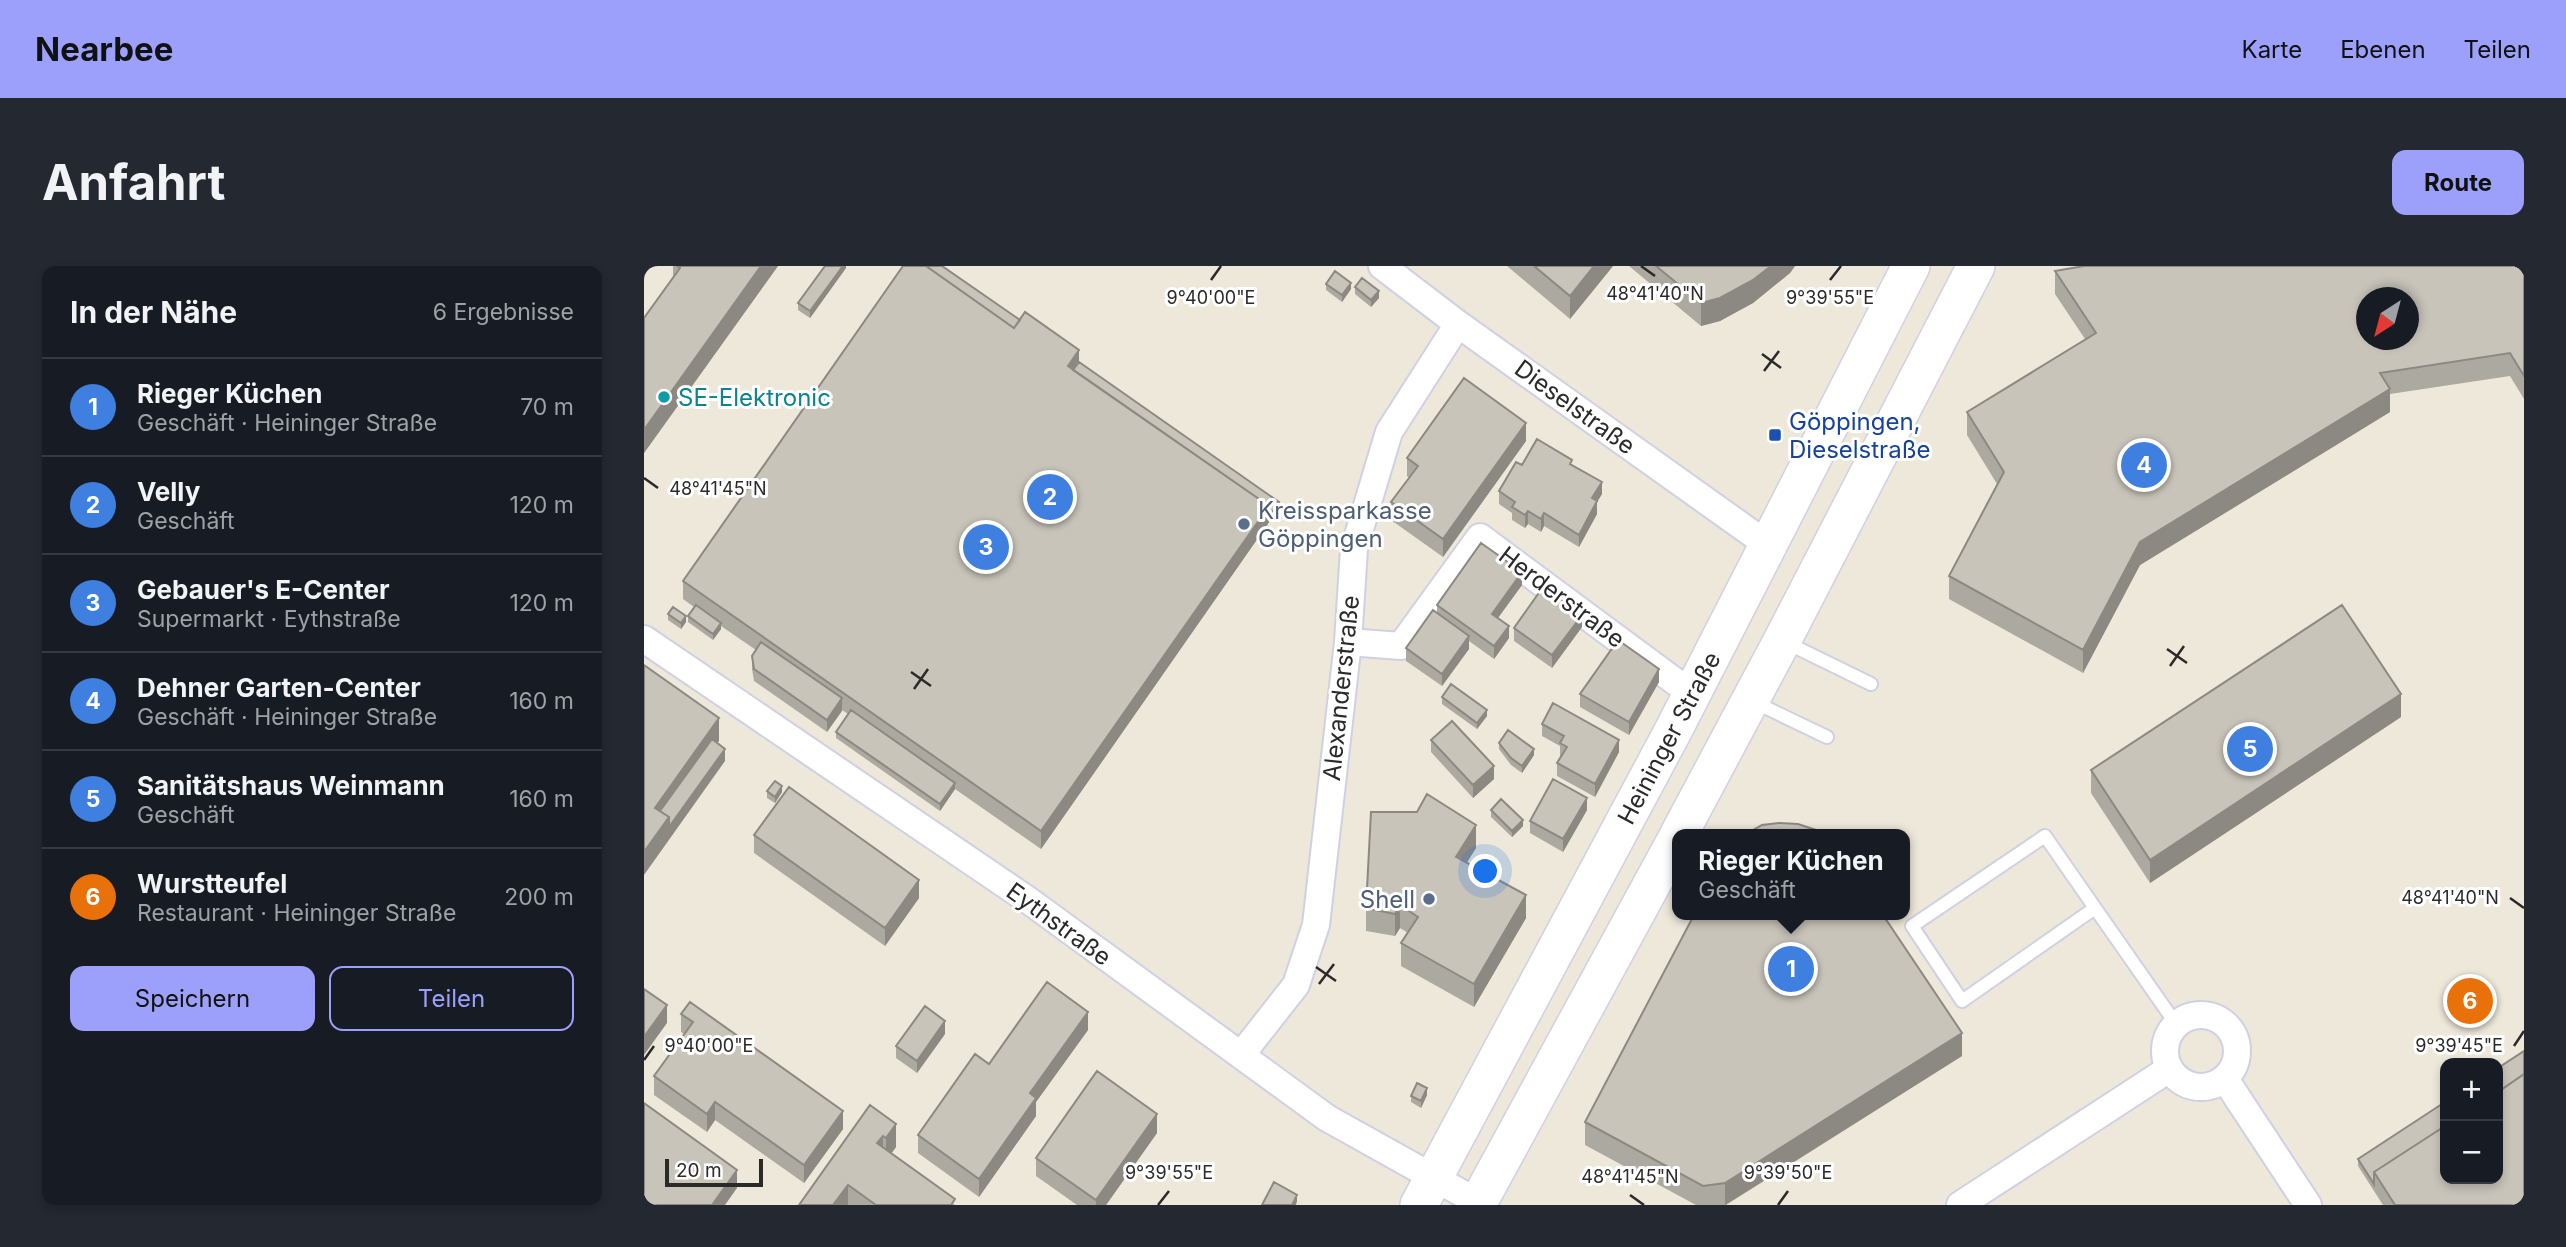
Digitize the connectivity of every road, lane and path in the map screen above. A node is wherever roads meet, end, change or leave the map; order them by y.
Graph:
1 (1382, 266) edge
2 (1911, 266) edge
3 (1976, 266) edge
4 (1458, 324) junction
5 (1768, 545) junction
6 (1728, 624) junction
7 (644, 639) edge
8 (1782, 641) junction
9 (1348, 642) junction
10 (1871, 684) dead end
11 (1692, 694) junction
12 (1751, 701) junction
13 (1827, 737) dead end
14 (1682, 829) edge
15 (1672, 847) edge
16 (2095, 908) junction
17 (2176, 1024) junction
18 (1241, 1055) junction
19 (2169, 1069) junction
20 (2225, 1079) junction
21 (1426, 1191) edge
22 (1479, 1204) edge
23 (1960, 1205) edge
24 (2308, 1205) edge

1 - 4 street, Dieselstraße
2 - 5 main road, Heininger Straße
3 - 8 main road
4 - 5 street, Dieselstraße
4 - 9 street, Alexanderstraße
5 - 6 main road, Heininger Straße
6 - 11 main road, Heininger Straße
6 - 12 main road
7 - 18 street, Eythstraße
8 - 10 lane
8 - 12 main road
9 - 11 street, Herderstraße
9 - 18 street, Alexanderstraße
11 - 21 main road, Heininger Straße
12 - 13 lane
12 - 14 main road
15 - 22 main road
16 - 16 lane
16 - 17 lane
17 - 19 street
17 - 20 street
18 - 21 street, Eythstraße
19 - 20 street
19 - 23 street
20 - 24 street
21 - 22 street, Eythstraße

